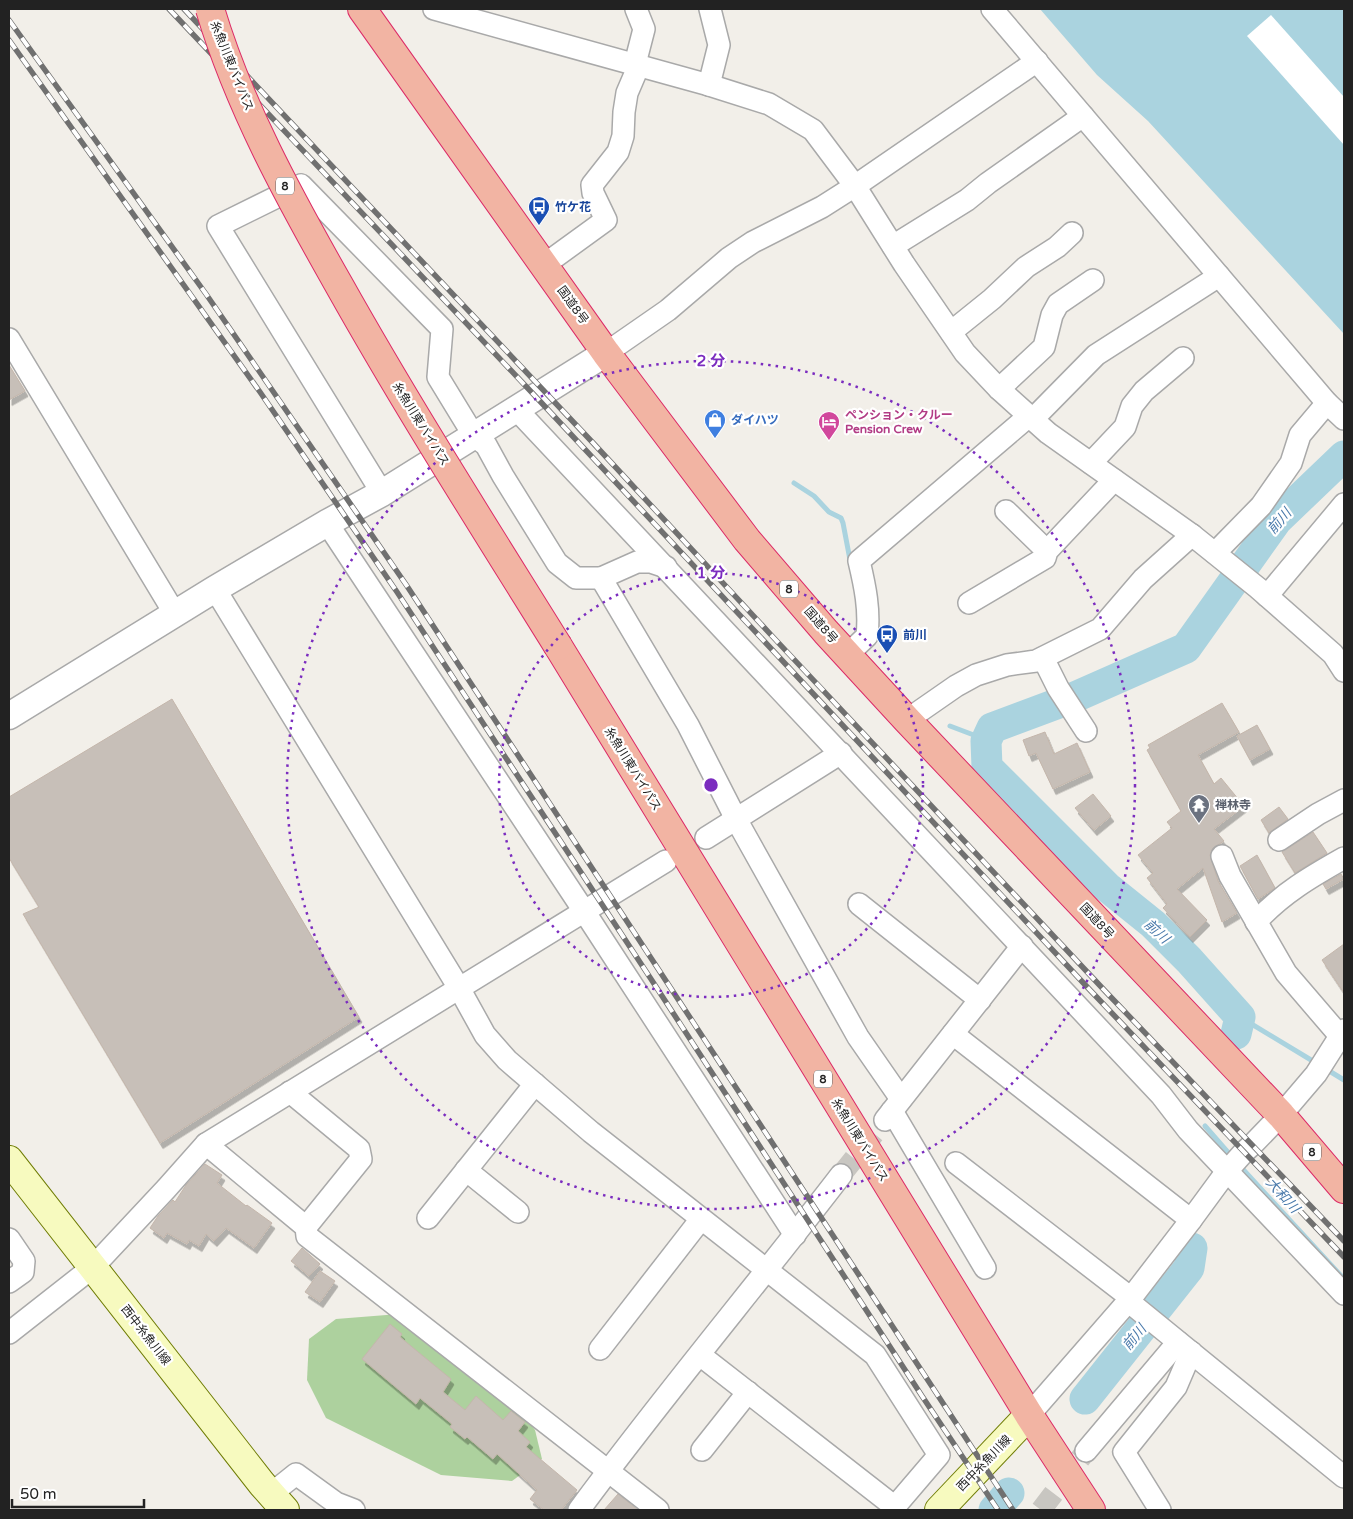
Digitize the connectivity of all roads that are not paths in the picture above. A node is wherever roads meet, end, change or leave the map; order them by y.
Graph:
1 (210, 9) edge
2 (362, 9) edge
3 (434, 9) edge
4 (636, 9) edge
5 (710, 9) edge
6 (992, 9) edge
7 (485, 16) edge
8 (1037, 61) junction
9 (637, 65) junction
10 (709, 85) junction
11 (1083, 116) junction
12 (855, 186) junction
13 (1072, 233) dead end
14 (893, 246) junction
15 (544, 265) junction
16 (1219, 276) junction
17 (1093, 280) dead end
18 (951, 332) junction
19 (9, 339) edge
20 (606, 353) junction
21 (1183, 358) dead end
22 (999, 389) junction
23 (1334, 409) edge
24 (517, 410) junction
25 (1031, 418) junction
26 (474, 436) junction
27 (1091, 463) junction
28 (1114, 480) junction
29 (382, 493) junction
30 (1344, 504) edge
31 (1006, 511) dead end
32 (327, 523) junction
33 (1192, 535) junction
34 (1047, 551) junction
35 (1220, 557) junction
36 (666, 568) junction
37 (600, 578) junction
38 (215, 589) junction
39 (1263, 592) junction
40 (969, 603) dead end
41 (175, 614) junction
42 (847, 654) junction
43 (1042, 658) junction
44 (1344, 671) edge
45 (9, 716) edge
46 (907, 720) junction
47 (1086, 731) dead end
48 (841, 753) junction
49 (1344, 800) edge
50 (736, 819) junction
51 (706, 838) dead end
52 (1279, 840) dead end
53 (1222, 856) dead end
54 (1344, 858) edge
55 (666, 861) dead end
56 (860, 904) dead end
57 (584, 911) junction
58 (1256, 922) junction
59 (1022, 946) junction
60 (459, 988) junction
61 (980, 1000) junction
62 (1342, 1033) edge
63 (953, 1034) junction
64 (535, 1084) junction
65 (290, 1092) junction
66 (893, 1110) junction
67 (1281, 1115) junction
68 (206, 1144) junction
69 (9, 1160) edge
70 (956, 1163) dead end
71 (466, 1170) junction
72 (1227, 1171) junction
73 (841, 1175) tunnel mouth
74 (1344, 1189) edge
75 (518, 1212) dead end
76 (428, 1218) dead end
77 (701, 1219) junction
78 (1190, 1220) junction
79 (306, 1227) junction
80 (795, 1235) junction
81 (9, 1239) edge
82 (93, 1267) junction
83 (985, 1268) dead end
84 (768, 1271) junction
85 (9, 1282) edge
86 (1344, 1294) edge
87 (1130, 1300) junction
88 (9, 1333) edge
89 (1184, 1347) junction
90 (600, 1349) dead end
91 (700, 1355) junction
92 (748, 1392) junction
93 (1029, 1415) junction
94 (702, 1450) dead end
95 (1086, 1451) tunnel mouth
96 (608, 1471) junction
97 (1344, 1477) edge
98 (278, 1502) edge
99 (893, 1509) edge
100 (354, 1510) edge
101 (579, 1510) edge
102 (658, 1510) edge
103 (938, 1510) edge
104 (1091, 1510) edge
105 (1160, 1510) edge

1 - 93 highway, 糸魚川東バイパス / 8, bridge
2 - 15 highway, 国道8号 / 8
3 - 7 street
4 - 9 street
5 - 10 street
6 - 8 street
7 - 9 street
8 - 11 street
8 - 12 street
9 - 10 street
9 - 15 street
10 - 12 street
11 - 14 street
11 - 16 street
12 - 14 street
12 - 20 street
13 - 18 street
14 - 18 street
15 - 20 highway, 国道8号 / 8
16 - 23 street
16 - 25 street
17 - 22 street
18 - 22 street
19 - 41 street
20 - 24 street
20 - 42 highway, 国道8号 / 8
21 - 27 street
22 - 25 street
23 - 35 street
24 - 26 street
24 - 36 street
25 - 27 street
25 - 42 street
26 - 29 street
26 - 29 street
26 - 37 street
27 - 28 street
28 - 33 street
28 - 34 street
29 - 32 street
30 - 39 street
31 - 34 street
32 - 38 street
32 - 57 street
33 - 35 street
33 - 43 street
34 - 40 street
35 - 39 street
36 - 37 street
36 - 48 street
37 - 50 street
38 - 41 street
38 - 60 street
39 - 44 street
41 - 45 street
42 - 46 highway, 国道8号 / 8
43 - 46 street
43 - 47 street
46 - 67 highway, 国道8号 / 8
48 - 50 street
48 - 59 street
49 - 52 street
50 - 51 street
50 - 66 street
53 - 58 street
54 - 58 street
55 - 57 street
56 - 61 street
57 - 60 street
57 - 80 street
58 - 62 street
59 - 61 street
59 - 72 street
60 - 64 street
60 - 65 street
61 - 63 street
62 - 67 street
63 - 66 street
63 - 78 street
64 - 71 street
64 - 77 street
65 - 68 street
65 - 79 street
66 - 83 street
67 - 72 street
67 - 74 highway, 国道8号 / 8
68 - 79 street
68 - 82 street
69 - 82 main road, 西中糸魚川線
70 - 87 street
71 - 75 street
71 - 76 street
72 - 78 street
72 - 86 street
73 - 80 street
77 - 84 street
77 - 90 street
78 - 87 street
79 - 96 street
80 - 84 street
81 - 85 street
82 - 88 street
82 - 98 main road, 西中糸魚川線
84 - 91 street
84 - 99 street
87 - 89 street
87 - 93 street
89 - 95 street
89 - 97 street
89 - 105 street
91 - 92 street
91 - 96 street
92 - 94 street
92 - 99 street
93 - 103 main road, 西中糸魚川線
93 - 104 highway, 糸魚川東バイパス / 8
96 - 101 street
96 - 102 street
98 - 100 street

